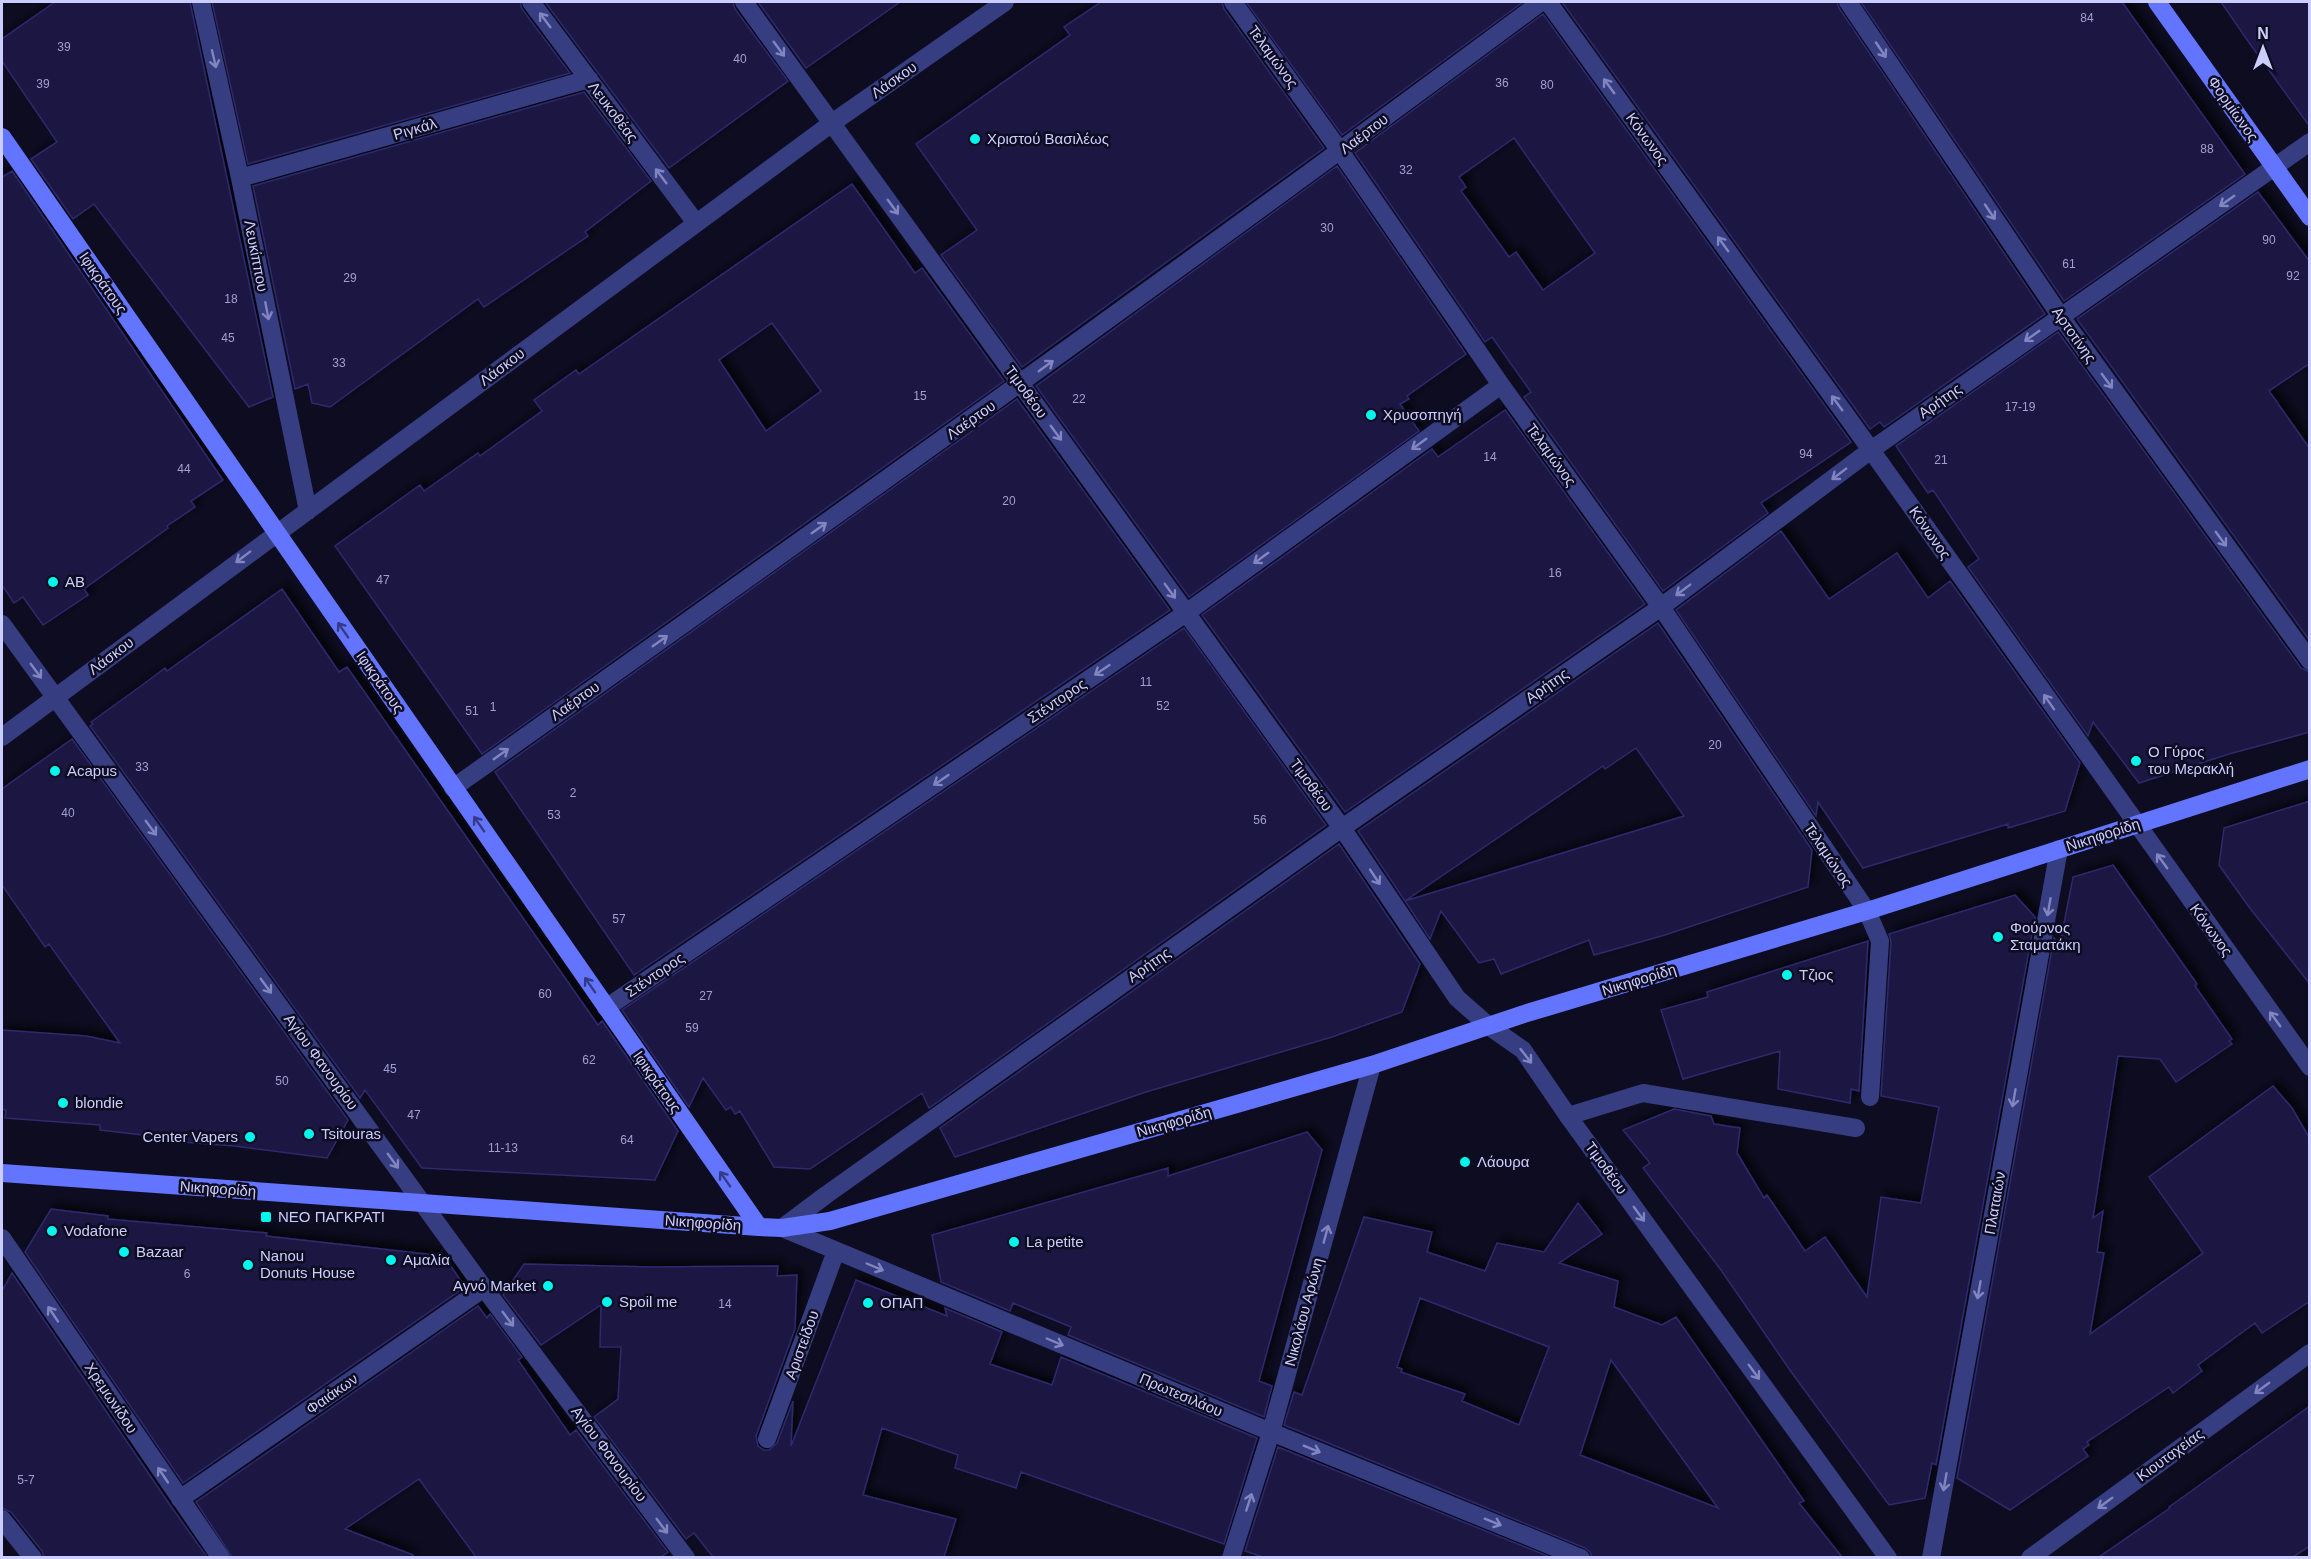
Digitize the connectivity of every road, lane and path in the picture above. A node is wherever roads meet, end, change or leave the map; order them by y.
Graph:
1 (201, 2) edge
2 (531, 2) edge
3 (744, 2) edge
4 (1005, 2) edge
5 (1233, 2) edge
6 (1541, 2) edge
7 (1548, 2) edge
8 (1848, 2) edge
9 (2157, 2) edge
10 (987, 7) edge
11 (589, 79) junction
12 (832, 123) junction
13 (2, 137) edge
14 (2310, 142) edge
15 (1340, 152) junction
16 (2275, 167) junction
17 (240, 178) junction
18 (2310, 217) edge
19 (696, 223) junction
20 (2061, 317) junction
21 (1021, 384) junction
22 (1501, 385) junction
23 (1871, 450) junction
24 (308, 510) junction
25 (276, 533) junction
26 (1661, 607) junction
27 (1186, 613) junction
28 (2, 624) edge
29 (2310, 661) edge
30 (55, 697) junction
31 (2, 736) edge
32 (2310, 769) edge
33 (453, 788) junction
34 (2136, 824) junction
35 (1342, 828) junction
36 (2060, 849) junction
37 (1867, 911) junction
38 (606, 1008) junction
39 (1490, 1027) junction
40 (1372, 1065) junction
41 (2310, 1067) edge
42 (1870, 1096) dead end
43 (1568, 1116) junction
44 (1856, 1128) dead end
45 (2, 1173) edge
46 (424, 1203) junction
47 (759, 1227) junction
48 (782, 1228) junction
49 (2, 1238) edge
50 (836, 1251) junction
51 (484, 1288) junction
52 (2310, 1353) edge
53 (1271, 1432) junction
54 (767, 1439) dead end
55 (180, 1499) junction
56 (2, 1519) edge
57 (33, 1557) edge
58 (221, 1557) edge
59 (686, 1557) edge
60 (1231, 1557) edge
61 (1581, 1557) edge
62 (1888, 1557) edge
63 (1931, 1557) edge
64 (2030, 1557) edge

1 -> 17 street, Λευκίππου
11 -> 2 street, Λευκοθέας
3 -> 12 street, Τιμοθέου
4 - 10 street, Λάσκου
5 - 15 street, Τελαμώνος
6 - 15 street, Λαέρτου
23 -> 7 street, Κόνωνος
8 -> 20 street, Αρτοτίνης
9 - 16 street, Φορμίωνος
10 - 12 street, Λάσκου
11 - 17 street, Ριγκάλ
19 -> 11 street, Λευκοθέας
12 - 19 street, Λάσκου
12 -> 21 street, Τιμοθέου
13 - 25 street, Ιφικράτους
14 - 16 street, Αρήτης
21 -> 15 street, Λαέρτου
15 - 22 street, Τελαμώνος
16 - 18 street, Φορμίωνος
16 -> 20 street, Αρήτης
17 -> 24 street, Λευκίππου
19 - 24 street, Λάσκου
20 -> 23 street, Αρήτης
20 -> 29 street, Αρτοτίνης
21 -> 27 street, Τιμοθέου
33 -> 21 street, Λαέρτου
22 - 26 street, Τελαμώνος
22 -> 27 street, Στέντορος
23 -> 26 street, Αρήτης
34 -> 23 street, Κόνωνος
24 - 25 street, Λάσκου
25 -> 30 street, Λάσκου
33 -> 25 street, Ιφικράτους
26 - 35 street, Αρήτης
26 - 37 street, Τελαμώνος
27 - 35 street, Τιμοθέου
27 -> 38 street, Στέντορος
28 -> 30 street, Αγίου Φανουρίου
30 - 31 street, Λάσκου
30 -> 46 street, Αγίου Φανουρίου
32 - 34 street, Νικηφορίδη
38 -> 33 street, Ιφικράτους
34 - 36 street, Νικηφορίδη
41 -> 34 street, Κόνωνος
35 -> 39 street, Τιμοθέου
35 - 48 street, Αρήτης
36 - 37 street, Νικηφορίδη
36 -> 63 street, Πλαταιών
37 - 39 street, Νικηφορίδη
37 - 42 street, Τελαμώνος
47 -> 38 street, Ιφικράτους
39 - 40 street, Νικηφορίδη
39 -> 43 street, Τιμοθέου
40 - 48 street, Νικηφορίδη
53 -> 40 street, Νικολάου Αρώνη
43 - 44 street
43 -> 62 street, Τιμοθέου
45 - 46 street, Νικηφορίδη
46 - 47 street, Νικηφορίδη
46 - 51 street, Αγίου Φανουρίου
47 - 48 street, Νικηφορίδη
48 - 50 street, Πρωτεσιλάου
55 -> 49 street, Χρεμωνίδου
50 -> 53 street, Πρωτεσιλάου
50 - 54 street, Αριστείδου
51 - 55 street, Φαιάκων
51 -> 59 street, Αγίου Φανουρίου
52 -> 64 street, Κιουταχείας
60 -> 53 street, Νικολάου Αρώνη
53 -> 61 street, Πρωτεσιλάου
55 - 58 street, Χρεμωνίδου
56 - 57 street

